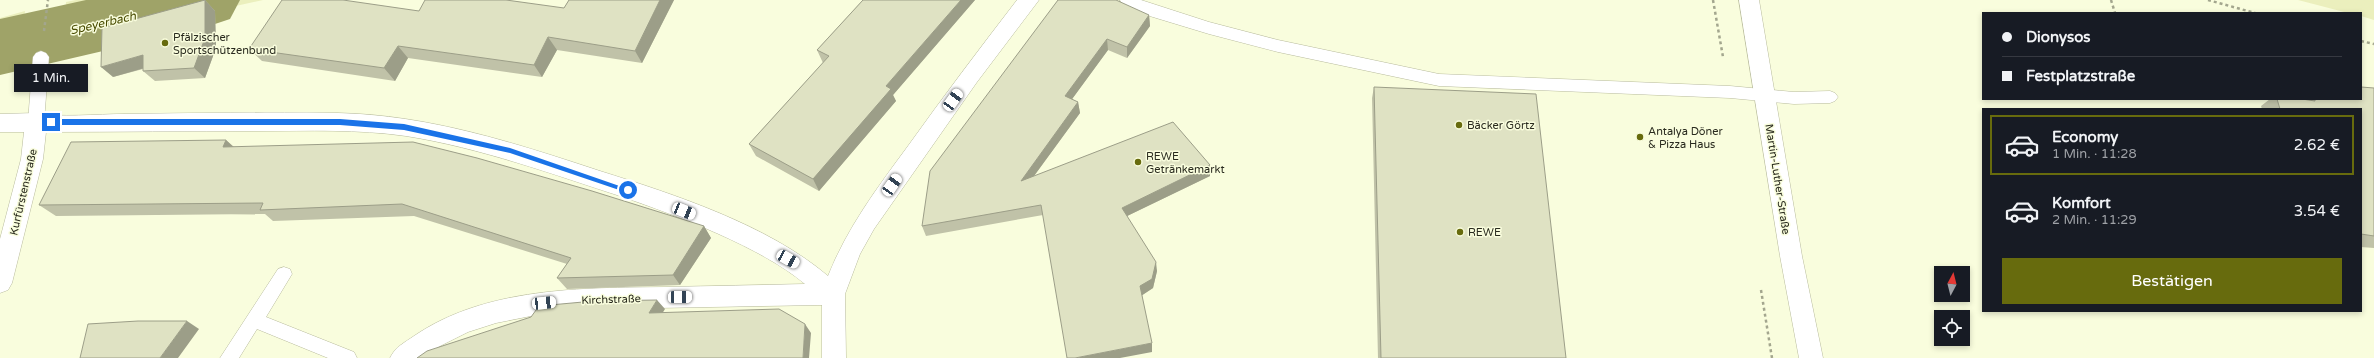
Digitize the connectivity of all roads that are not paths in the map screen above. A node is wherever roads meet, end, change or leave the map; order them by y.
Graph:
1 (1029, 0) edge
2 (1127, 0) edge
3 (1749, 0) edge
4 (41, 58) dead end
5 (1764, 95) junction
6 (1830, 97) dead end
7 (36, 122) junction
8 (0, 123) edge
9 (284, 274) dead end
10 (0, 284) edge
11 (833, 294) junction
12 (254, 320) junction
13 (229, 358) edge
14 (348, 358) edge
15 (402, 358) edge
16 (834, 358) edge
17 (1811, 358) edge

1 - 11 street
2 - 5 lane
3 - 5 street, Martin-Luther-Straße
4 - 7 lane
5 - 6 lane
5 - 17 street, Martin-Luther-Straße
7 - 8 street
7 - 10 street, Kurfürstenstraße
7 - 11 street
9 - 12 lane
11 - 15 street, Kirchstraße
11 - 16 street
12 - 13 lane
12 - 14 lane

